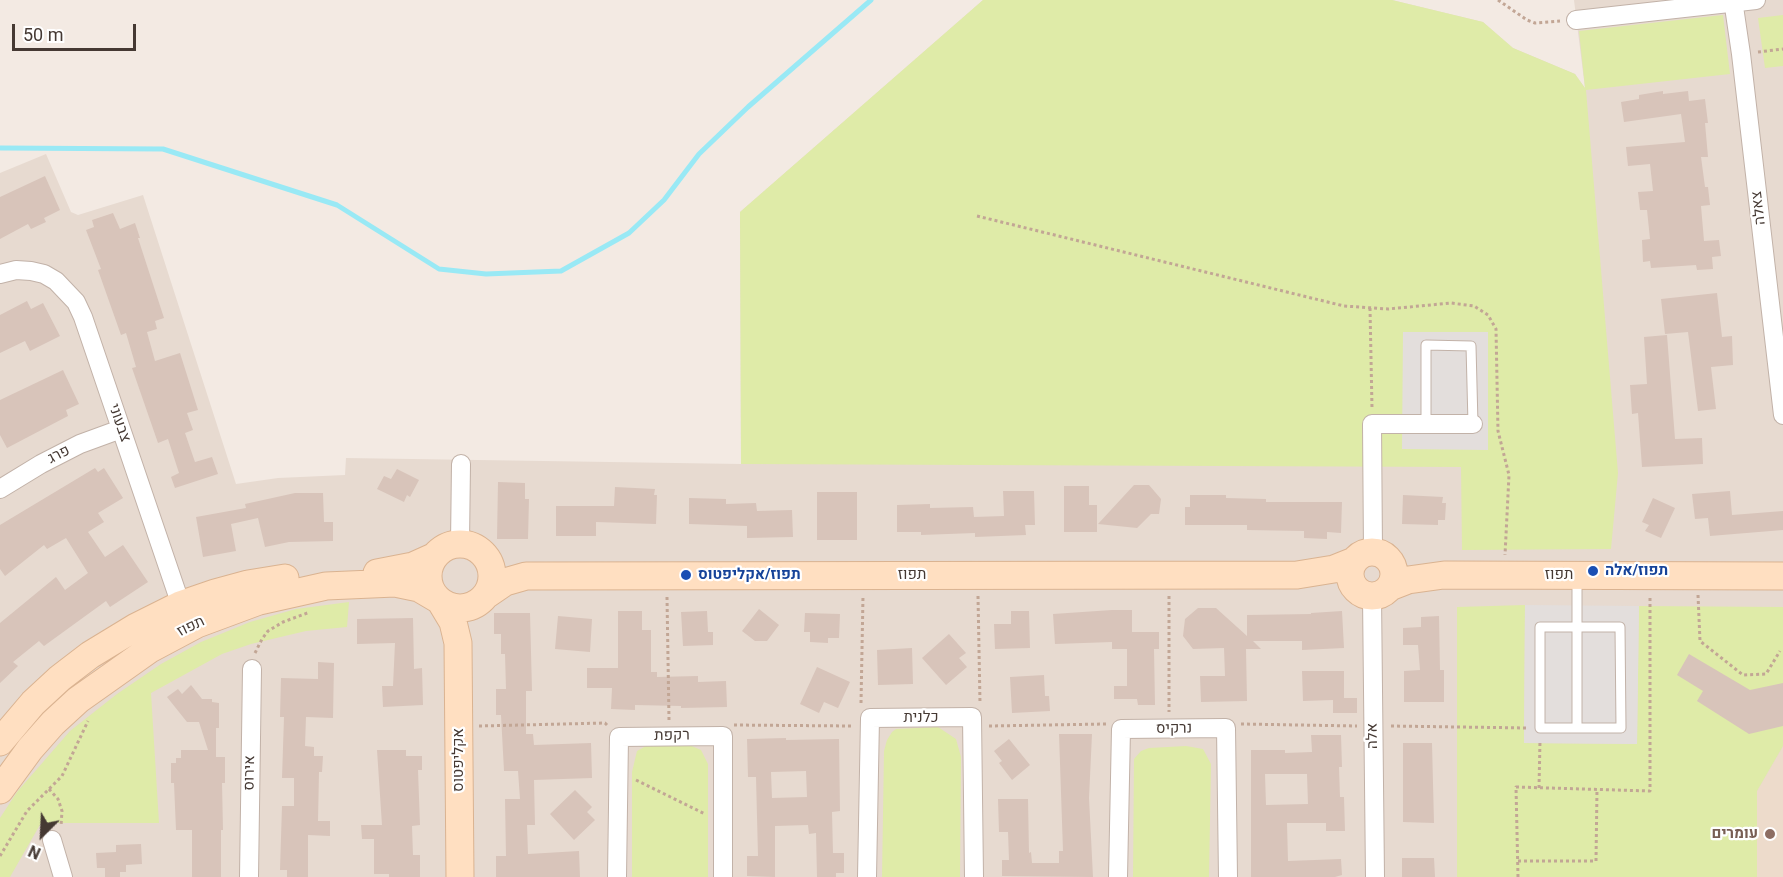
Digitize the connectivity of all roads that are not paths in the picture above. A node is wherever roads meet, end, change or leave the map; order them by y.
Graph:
1 (1756, 0) edge
2 (1733, 1) edge
3 (1576, 20) road end
4 (0, 274) edge
5 (1783, 415) edge
6 (1426, 424) junction
7 (1473, 424) joint
8 (121, 429) junction
9 (460, 464) dead end
10 (0, 489) edge
11 (460, 543) junction
12 (433, 557) junction
13 (486, 557) junction
14 (1372, 557) junction
15 (1297, 575) junction
16 (1444, 575) junction
17 (1577, 575) junction
18 (526, 576) junction
19 (1783, 576) edge
20 (1373, 590) junction
21 (484, 597) junction
22 (439, 600) junction
23 (184, 616) junction
24 (1577, 627) junction
25 (458, 643) junction
26 (252, 669) road end
27 (1576, 728) junction
28 (0, 742) edge
29 (0, 790) edge
30 (52, 840) dead end
31 (63, 877) edge
32 (249, 877) edge
33 (460, 877) edge
34 (617, 877) edge
35 (723, 877) edge
36 (867, 877) edge
37 (974, 877) edge
38 (1118, 877) edge
39 (1227, 877) edge
40 (1374, 877) edge

1 - 2 street
2 - 3 street
2 - 5 street, צאלה
4 - 8 street, צבעוני
6 - 7 street
6 - 7 lane
6 - 14 street
8 - 10 street, פרג
8 - 23 street, צבעוני
9 - 11 street
11 - 12 street
11 - 13 street
12 - 22 street
12 - 23 street, תפוז
13 - 18 street, תפוז
13 - 21 street
14 - 15 street, תפוז
14 - 16 street, תפוז
14 - 20 street
14 - 20 street
15 - 18 street, תפוז
15 - 20 street, תפוז
16 - 17 street, תפוז
16 - 20 street, תפוז
17 - 19 street, תפוז
17 - 24 lane
18 - 21 street, תפוז
20 - 40 street, אלה
21 - 22 street
21 - 25 street, אקליפטוס
22 - 23 street, תפוז
22 - 25 street, אקליפטוס
23 - 28 street, תפוז
23 - 29 street, תפוז
24 - 27 lane
24 - 27 lane
24 - 27 lane
25 - 33 street, אקליפטוס
26 - 32 street, אירוס
30 - 31 street
34 - 35 street, רקפת
36 - 37 street, כלנית
38 - 39 street, נרקיס

